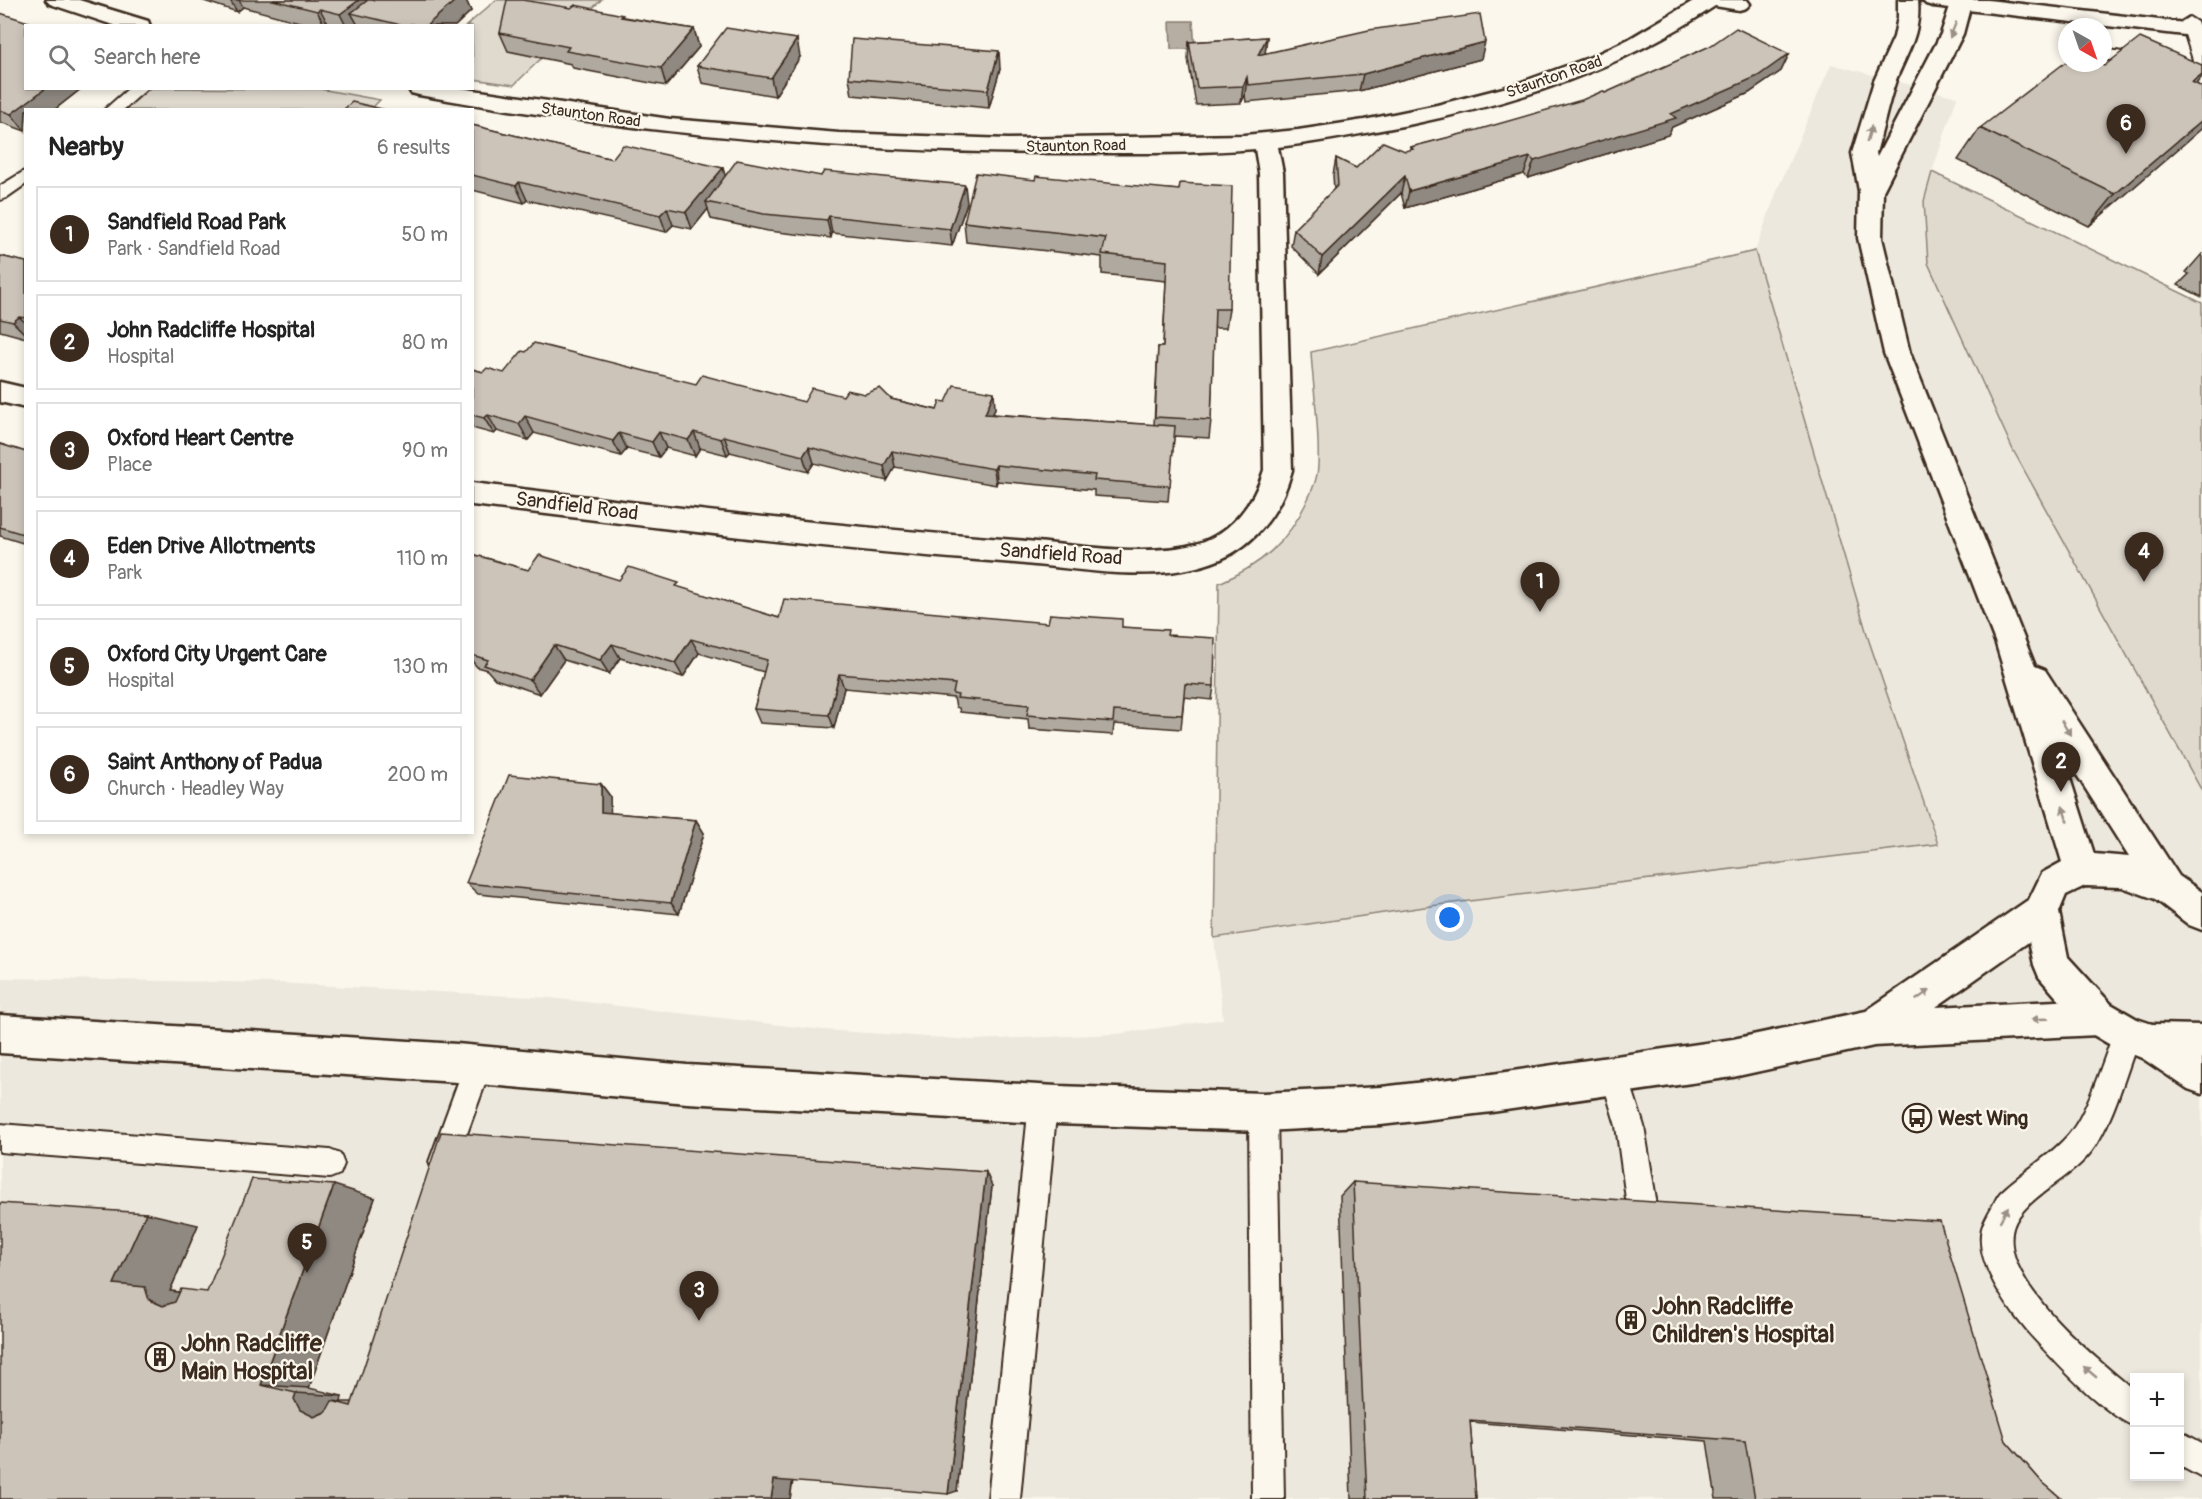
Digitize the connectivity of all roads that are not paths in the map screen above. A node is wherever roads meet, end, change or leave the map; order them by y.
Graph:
1 (57, 0) edge
2 (1709, 0) edge
3 (1717, 0) edge
4 (1908, 0) edge
5 (1934, 0) edge
6 (2054, 0) edge
7 (1963, 2) edge
8 (1739, 3) dead end
9 (134, 24) edge
10 (2196, 27) edge
11 (2112, 55) edge
12 (2202, 63) edge
13 (2202, 69) edge
14 (137, 90) edge
15 (432, 90) edge
16 (115, 108) edge
17 (1265, 141) junction
18 (24, 176) edge
19 (1871, 191) junction
20 (0, 194) edge
21 (0, 392) edge
22 (24, 398) edge
23 (474, 494) edge
24 (2012, 644) junction
25 (2082, 870) junction
26 (2167, 887) junction
27 (2041, 912) junction
28 (2202, 914) edge
29 (1874, 1028) junction
30 (2126, 1031) junction
31 (0, 1034) edge
32 (2202, 1044) edge
33 (478, 1065) junction
34 (2202, 1075) edge
35 (1615, 1076) junction
36 (1043, 1104) junction
37 (1263, 1112) junction
38 (0, 1138) edge
39 (269, 1159) junction
40 (330, 1164) dead end
41 (434, 1187) edge
42 (256, 1191) edge
43 (1641, 1198) dead end
44 (2130, 1407) edge
45 (2184, 1450) edge
46 (2202, 1462) edge
47 (1004, 1499) edge
48 (1268, 1499) edge

1 - 9 street
2 - 17 street, Staunton Road
3 - 8 street
19 -> 4 street
5 - 7 street
6 - 10 street
7 - 10 street
7 -> 19 street
10 - 12 lane
11 - 13 lane
14 - 16 lane
15 - 17 street, Staunton Road
17 - 23 street, Sandfield Road
18 - 20 lane
19 - 24 street
21 - 22 street
25 -> 24 street
24 -> 26 street
25 - 26 street
25 - 27 street
26 - 28 street
29 -> 27 street
27 - 30 street
30 -> 29 street
29 - 35 street
30 - 32 street
30 - 34 street
44 -> 30 lane
31 - 33 street
33 - 36 street
33 - 41 lane
35 - 37 street
35 - 43 lane
36 - 37 street
36 - 47 lane
37 - 48 lane
38 - 39 lane
39 - 40 lane
39 - 42 lane
45 - 46 lane

